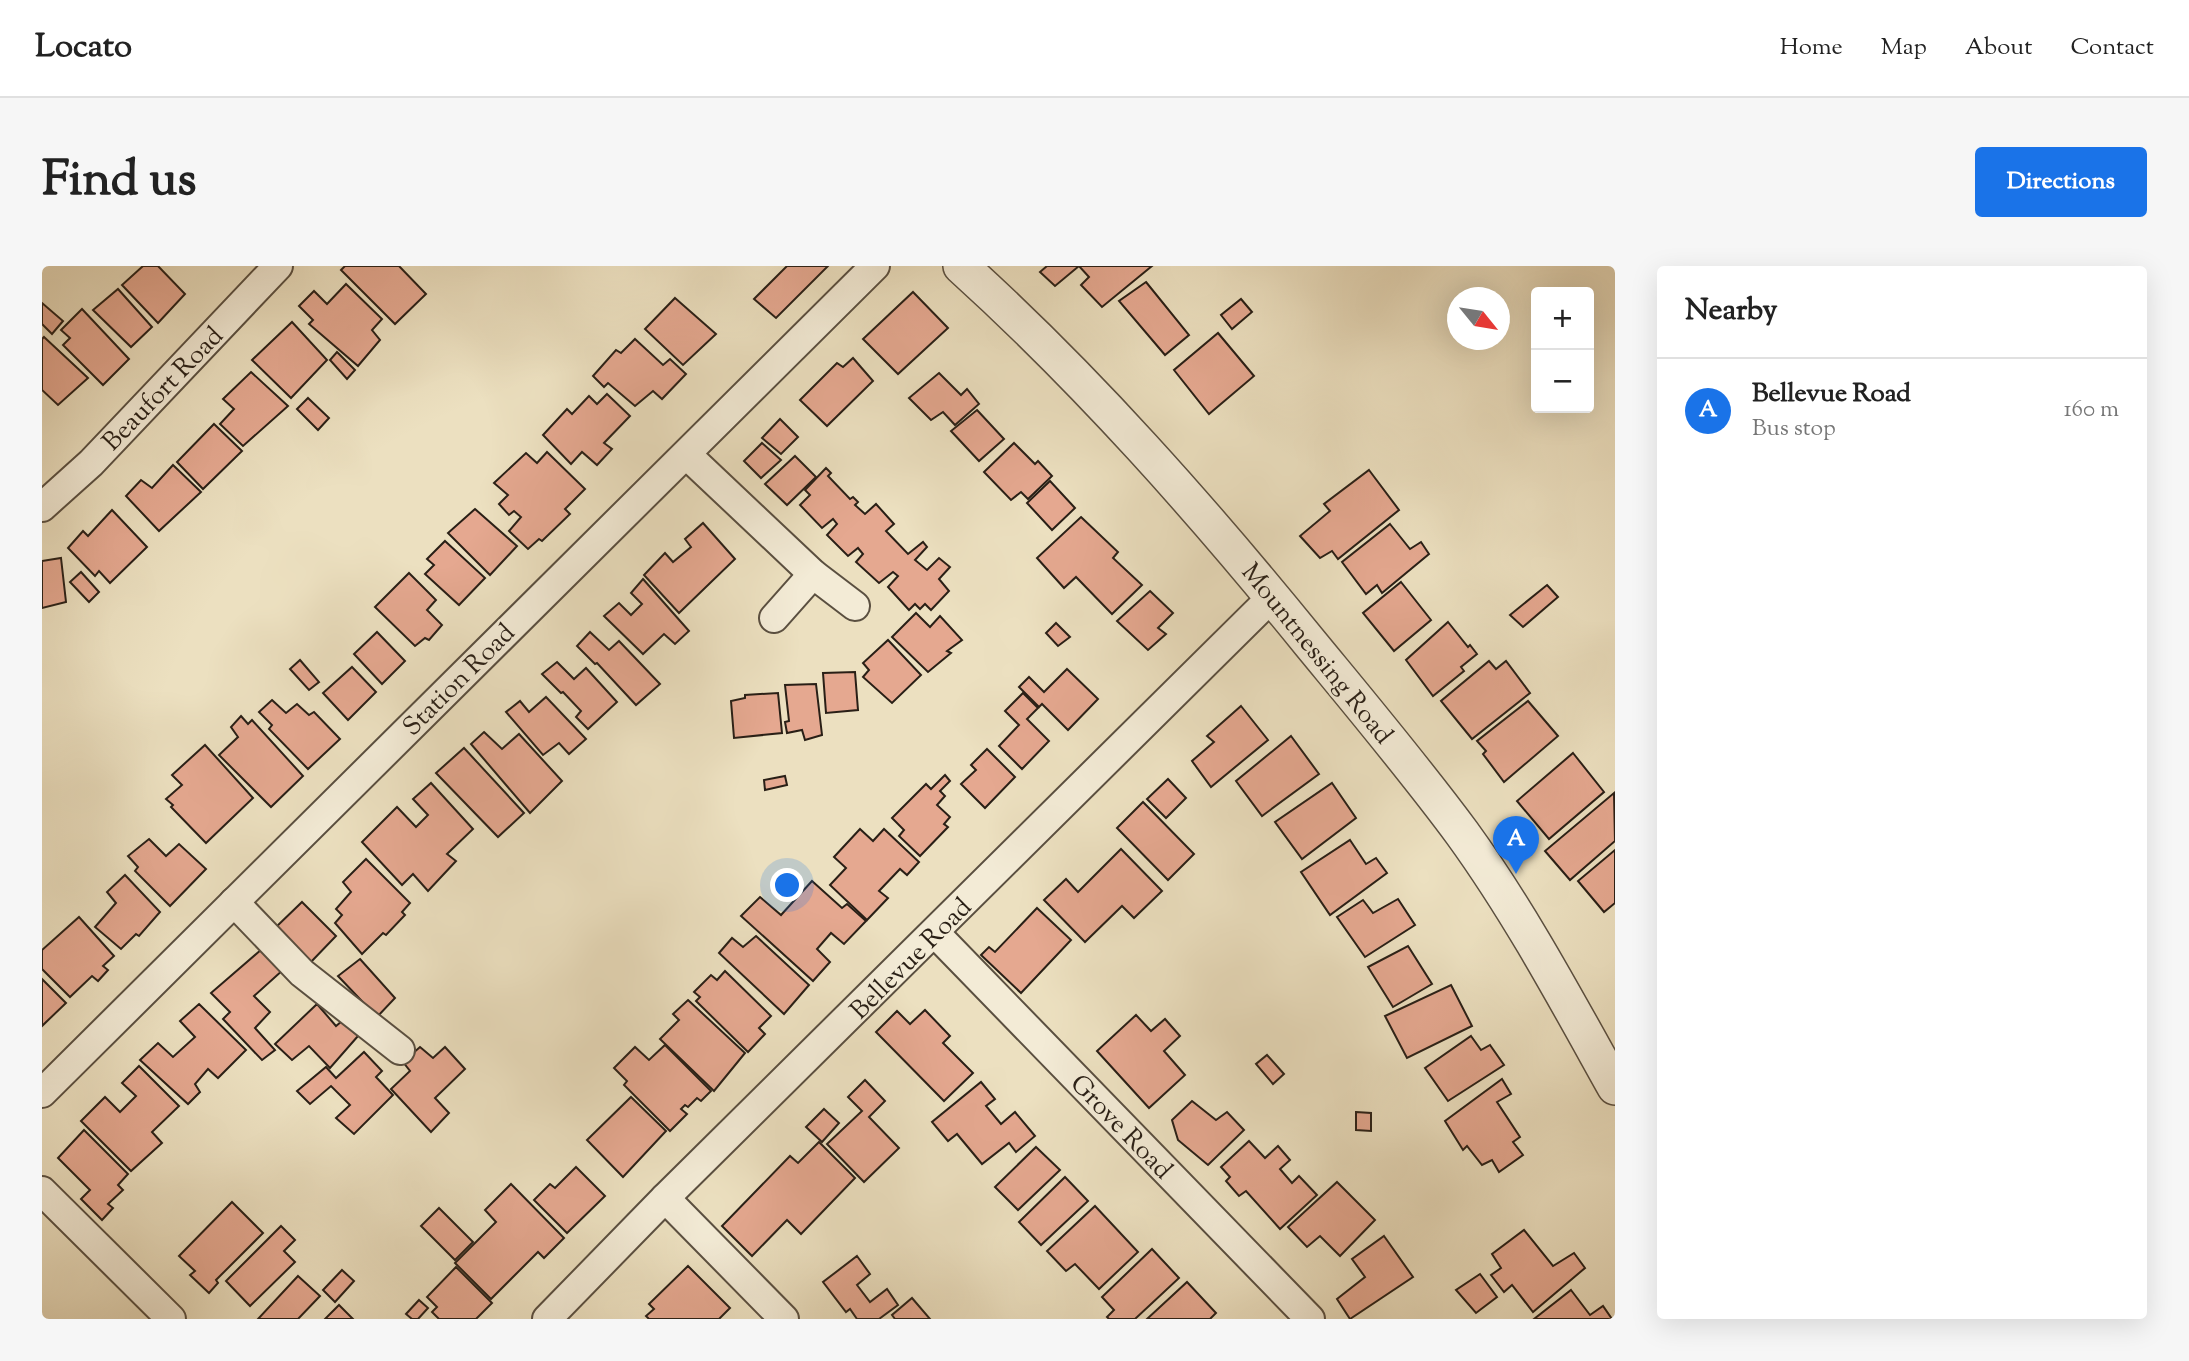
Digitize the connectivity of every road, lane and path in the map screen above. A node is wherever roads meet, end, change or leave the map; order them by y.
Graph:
1 (278, 266) edge
2 (875, 266) edge
3 (961, 266) edge
4 (687, 455) junction
5 (42, 507) edge
6 (813, 574) junction
7 (1272, 597) junction
8 (855, 606) dead end
9 (774, 618) dead end
10 (234, 902) junction
11 (935, 933) junction
12 (400, 1050) dead end
13 (1615, 1087) edge
14 (42, 1093) edge
15 (42, 1191) edge
16 (665, 1198) junction
17 (171, 1319) edge
18 (547, 1319) edge
19 (785, 1319) edge
20 (1310, 1319) edge

1 - 5 street, Beaufort Road
2 - 4 street, Station Road
3 - 7 street, Mountnessing Road
4 - 6 street
4 - 10 street, Station Road
6 - 8 street
6 - 9 street
7 - 11 street, Bellevue Road
7 - 13 street, Mountnessing Road
10 - 12 street
10 - 14 street, Station Road
11 - 16 street, Bellevue Road
11 - 20 street, Grove Road
15 - 17 street
16 - 18 street, Bellevue Road
16 - 19 street

